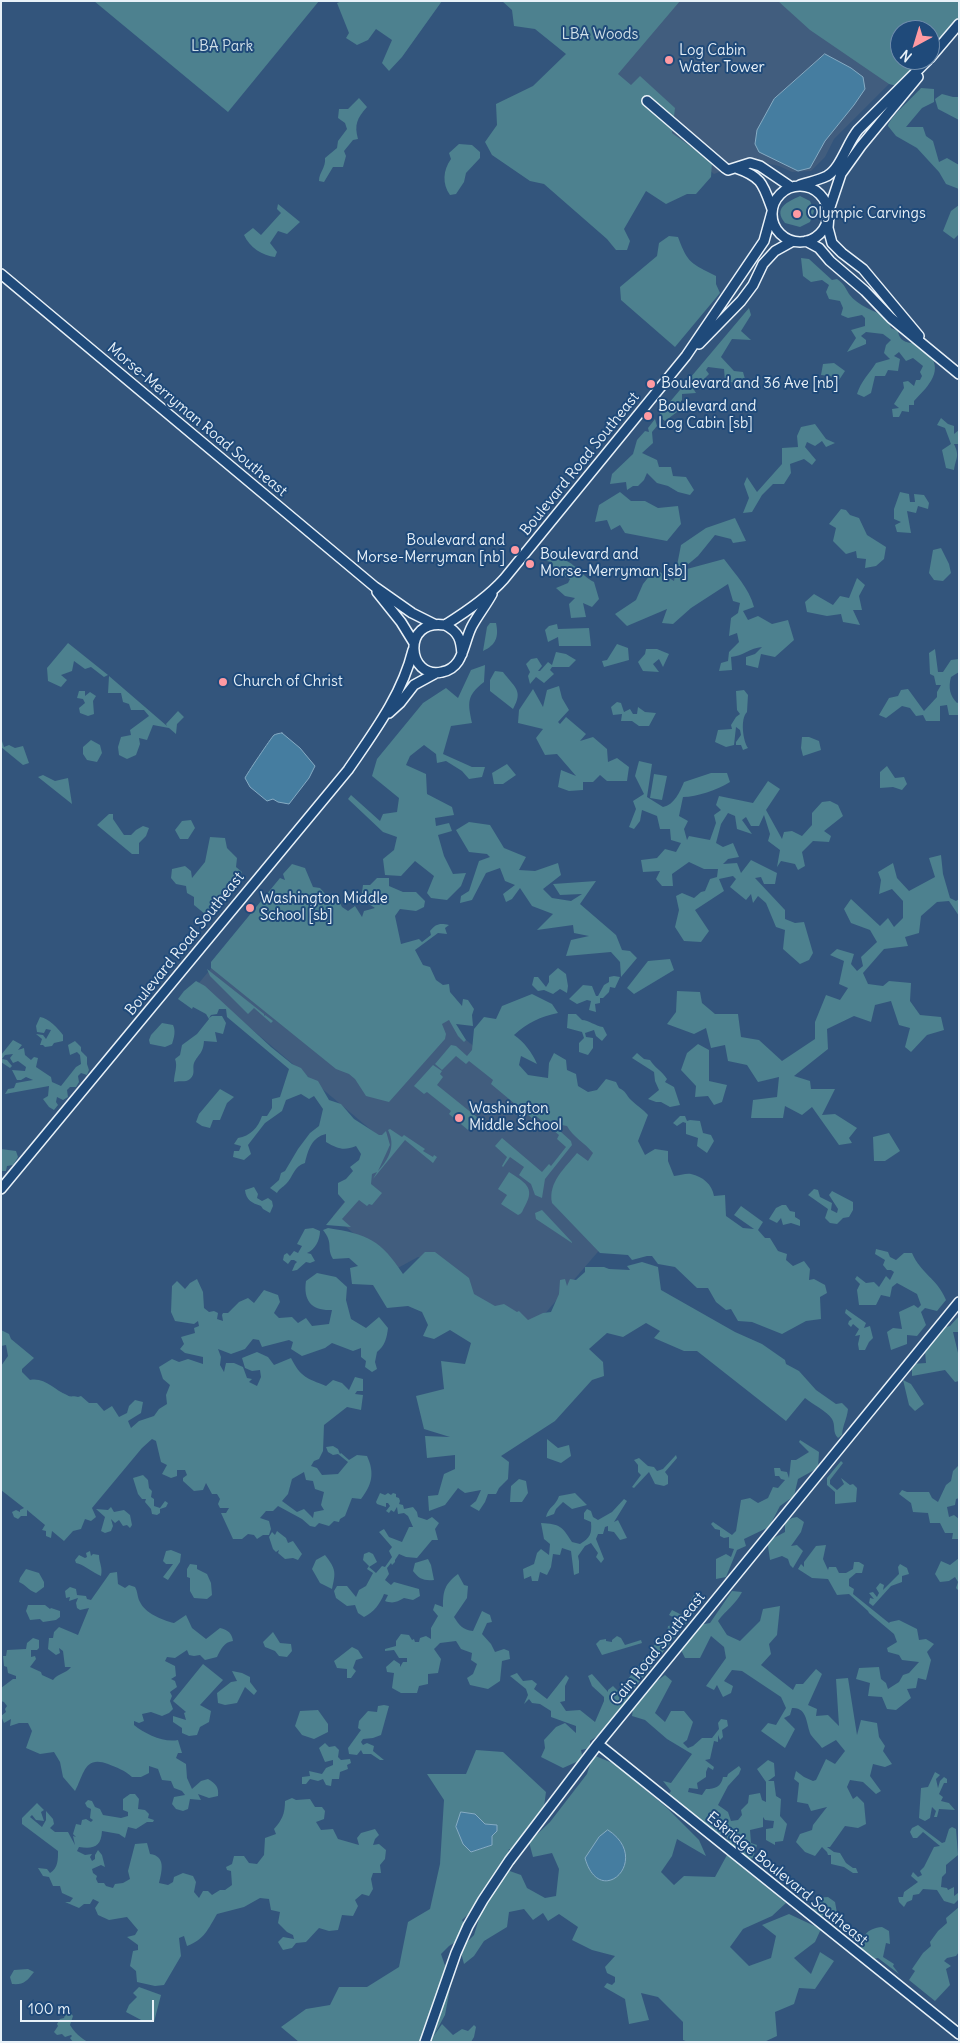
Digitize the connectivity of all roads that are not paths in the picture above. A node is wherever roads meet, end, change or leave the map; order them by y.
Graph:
1 (959, 24) edge
2 (940, 46) edge
3 (918, 70) edge
4 (921, 70) edge
5 (646, 101) dead end
6 (736, 168) junction
7 (796, 186) junction
8 (772, 211) junction
9 (829, 212) junction
10 (793, 241) junction
11 (806, 242) junction
12 (1, 274) edge
13 (686, 356) junction
14 (938, 357) junction
15 (959, 374) edge
16 (375, 587) junction
17 (495, 589) junction
18 (434, 624) junction
19 (446, 625) junction
20 (413, 647) junction
21 (462, 654) junction
22 (436, 673) junction
23 (386, 714) junction
24 (1, 1189) edge
25 (959, 1302) edge
26 (598, 1744) junction
27 (959, 2034) edge
28 (425, 2042) edge

1 - 2 street
3 - 7 street
4 - 9 street
5 - 6 street
6 - 7 street
6 - 8 street
7 - 8 street
7 - 9 street
8 - 10 street
8 - 13 street, Boulevard Road Southeast
9 - 11 street
9 - 14 street
10 - 11 street
10 - 13 street, Boulevard Road Southeast
11 - 14 street
12 - 16 street, Morse-Merryman Road Southeast
13 - 17 street, Boulevard Road Southeast
14 - 15 street
16 - 18 street, Morse-Merryman Road Southeast
16 - 20 street, Morse-Merryman Road Southeast
17 - 19 street, Boulevard Road Southeast
17 - 21 street, Boulevard Road Southeast
18 - 19 street
18 - 20 street
19 - 21 street
20 - 22 street
20 - 23 street, Boulevard Road Southeast
21 - 22 street
22 - 23 street, Boulevard Road Southeast
23 - 24 street, Boulevard Road Southeast
25 - 26 street, Cain Road Southeast
26 - 27 street, Eskridge Boulevard Southeast
26 - 28 street, Cain Road Southeast

